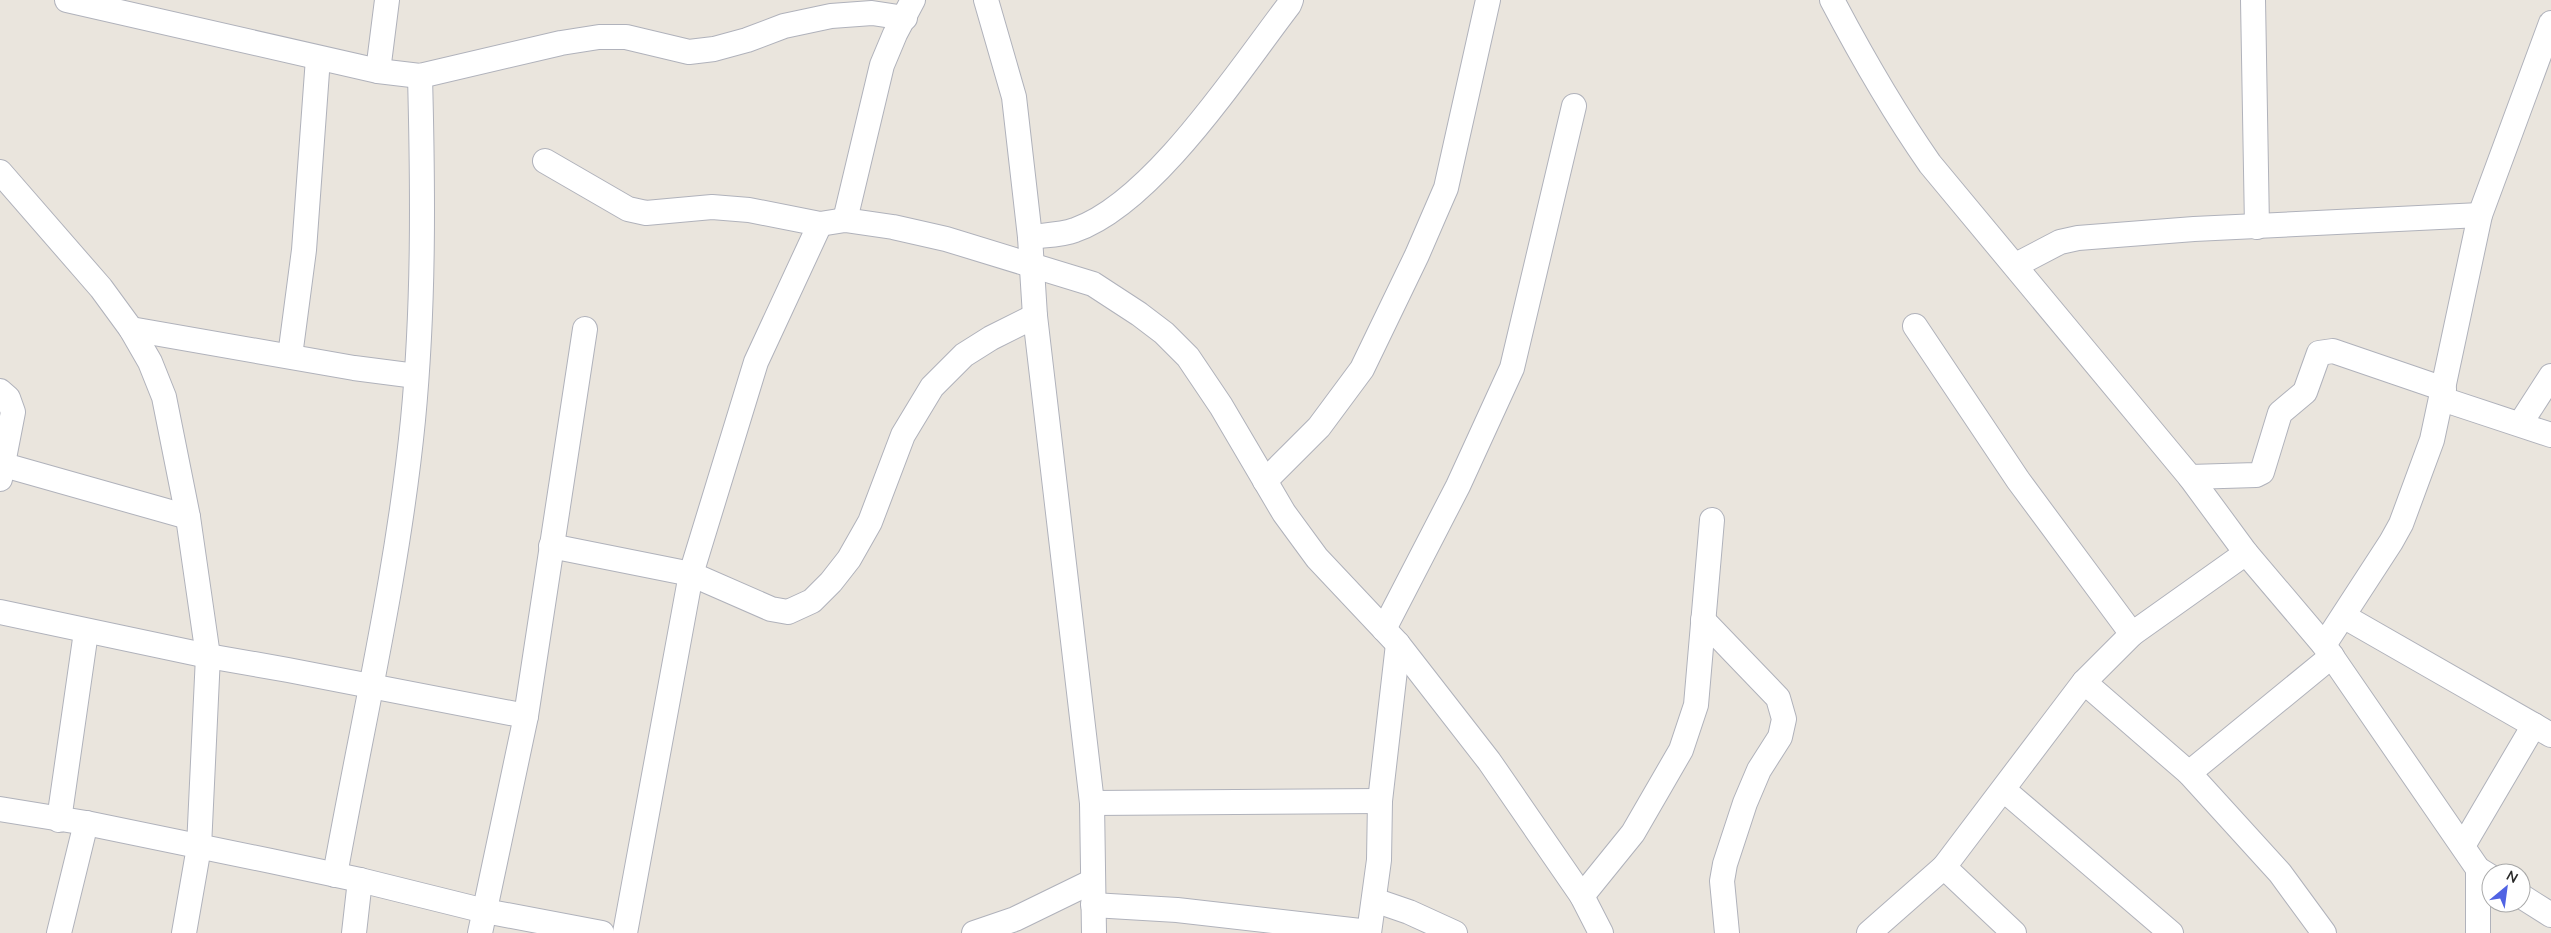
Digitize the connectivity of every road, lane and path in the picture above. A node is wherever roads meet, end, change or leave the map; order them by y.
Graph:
1 (67, 0) edge
2 (387, 0) edge
3 (986, 0) edge
4 (1290, 0) edge
5 (1488, 0) edge
6 (1832, 0) edge
7 (2253, 0) edge
8 (909, 9) edge
9 (2551, 23) edge
10 (318, 58) junction
11 (378, 71) junction
12 (420, 76) junction
13 (1574, 106) dead end
14 (545, 161) dead end
15 (0, 172) edge
16 (2480, 215) junction
17 (845, 220) junction
18 (820, 224) junction
19 (2257, 227) junction
20 (1030, 237) junction
21 (1030, 265) junction
22 (2016, 265) junction
23 (1035, 316) junction
24 (1915, 326) dead end
25 (131, 329) junction
26 (584, 329) dead end
27 (290, 356) junction
28 (416, 376) junction
29 (2551, 376) edge
30 (0, 391) edge
31 (2443, 394) junction
32 (2520, 424) junction
33 (2551, 435) edge
34 (2, 472) edge
35 (2190, 477) junction
36 (1265, 481) junction
37 (188, 517) junction
38 (1712, 520) dead end
39 (551, 546) junction
40 (2246, 553) junction
41 (691, 574) junction
42 (1, 614) edge
43 (2344, 617) junction
44 (1703, 620) junction
45 (86, 632) junction
46 (2132, 634) junction
47 (1391, 637) junction
48 (2328, 650) junction
49 (208, 656) junction
50 (2084, 682) junction
51 (370, 686) junction
52 (526, 716) junction
53 (2543, 730) edge
54 (2189, 773) junction
55 (2004, 790) junction
56 (1380, 801) junction
57 (1092, 804) junction
58 (0, 809) edge
59 (59, 820) junction
60 (86, 824) junction
61 (2463, 846) junction
62 (198, 847) junction
63 (1944, 867) junction
64 (2481, 869) edge
65 (335, 874) junction
66 (360, 880) junction
67 (1093, 882) junction
68 (1582, 896) junction
69 (1374, 900) junction
70 (2531, 902) edge
71 (2481, 903) edge
72 (1093, 905) junction
73 (2551, 915) edge
74 (483, 922) edge
75 (59, 933) edge
76 (184, 933) edge
77 (354, 933) edge
78 (602, 933) edge
79 (625, 933) edge
80 (974, 933) edge
81 (1094, 933) edge
82 (1369, 933) edge
83 (1455, 933) edge
84 (1601, 933) edge
85 (1727, 933) edge
86 (1868, 933) edge
87 (2014, 933) edge
88 (2171, 933) edge
89 (2324, 933) edge
90 (2478, 933) edge

1 - 10 street
2 - 11 street
3 - 20 street
4 - 20 street
5 - 36 street
6 - 22 street
7 - 19 street
8 - 12 street
8 - 17 street
9 - 16 street
10 - 11 street
10 - 27 street
11 - 12 street
12 - 28 street
13 - 47 street
14 - 18 street
15 - 25 street
16 - 19 street
16 - 31 street
17 - 18 street
17 - 21 street
18 - 41 street
19 - 22 street
20 - 21 street
21 - 23 street
21 - 36 street
22 - 35 street
23 - 41 street
23 - 57 street
24 - 46 street
25 - 27 street
25 - 37 street
26 - 39 street
27 - 28 street
28 - 51 street
29 - 32 street
30 - 34 street
31 - 32 street
31 - 35 street
31 - 43 street
32 - 33 street
34 - 37 street
35 - 40 street
36 - 47 street
37 - 49 street
38 - 44 street
39 - 41 street
39 - 52 street
40 - 46 street
40 - 48 street
41 - 79 street
42 - 45 street
43 - 48 street
43 - 53 street
44 - 68 street
44 - 85 street
45 - 49 street
45 - 59 street
46 - 50 street
47 - 56 street
47 - 68 street
48 - 54 street
48 - 61 street
49 - 51 street
49 - 62 street
50 - 54 street
50 - 55 street
51 - 52 street
51 - 65 street
52 - 74 street
53 - 61 street
54 - 89 street
55 - 63 street
55 - 88 street
56 - 57 street
56 - 69 street
57 - 67 street
58 - 59 street
59 - 60 street
60 - 62 street
60 - 75 street
61 - 64 street
62 - 65 street
62 - 76 street
63 - 86 street
63 - 87 street
65 - 66 street
66 - 74 street
66 - 77 street
67 - 72 street
67 - 80 street
68 - 84 street
69 - 82 street
69 - 83 street
70 - 73 street
71 - 90 street
72 - 81 street
72 - 82 street
74 - 78 street

